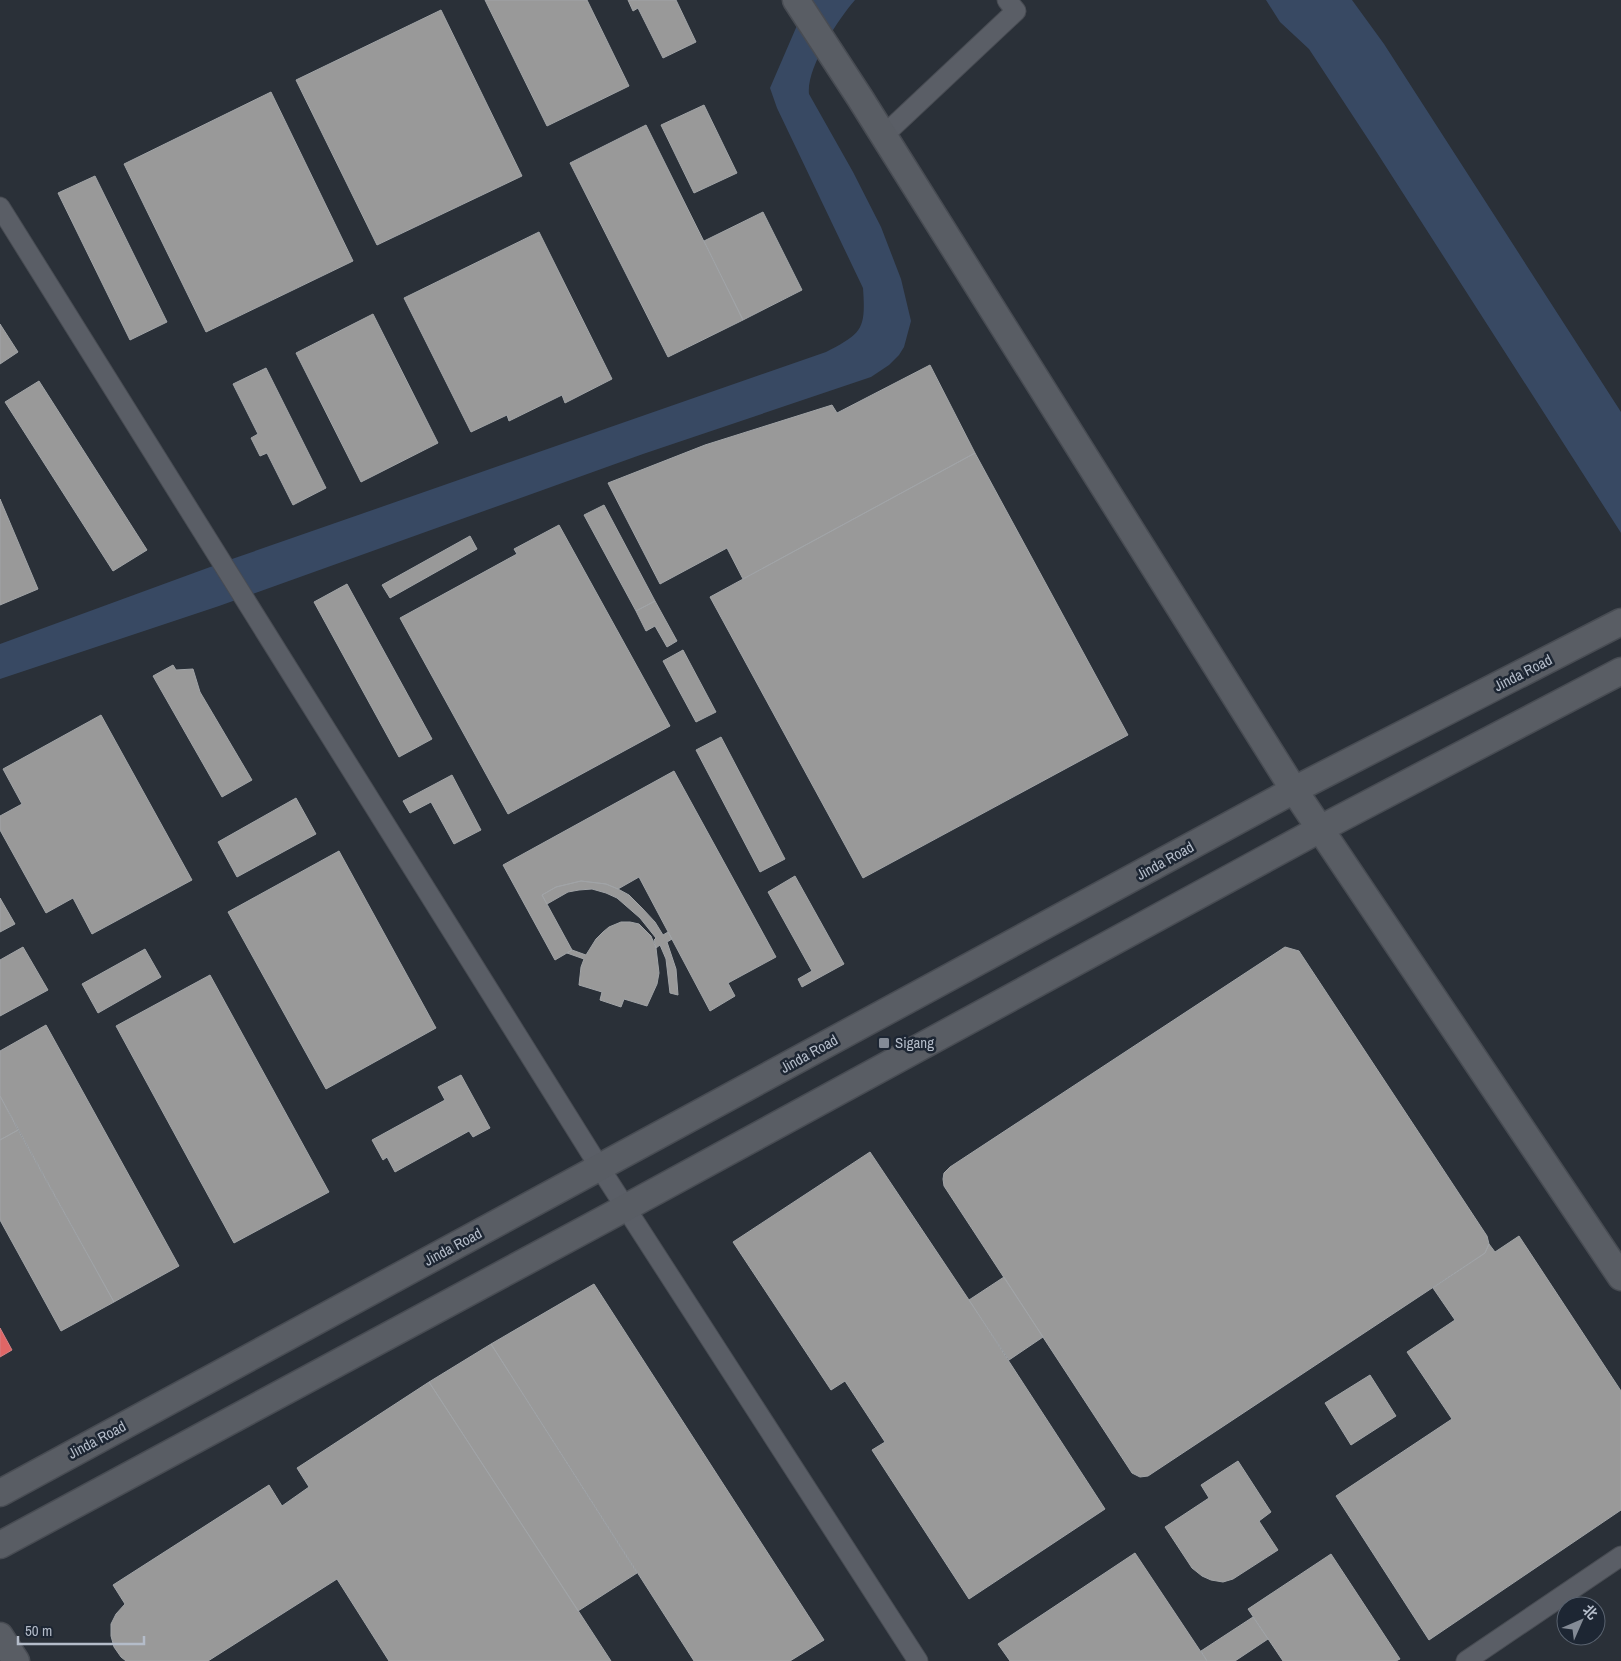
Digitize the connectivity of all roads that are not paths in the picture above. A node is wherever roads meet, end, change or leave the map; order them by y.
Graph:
1 (796, 0) edge
2 (1007, 0) edge
3 (883, 136) junction
4 (0, 207) edge
5 (1621, 622) edge
6 (1621, 671) edge
7 (1294, 790) junction
8 (1320, 829) junction
9 (600, 1168) junction
10 (626, 1208) junction
11 (1621, 1277) edge
12 (0, 1492) edge
13 (0, 1545) edge
14 (1621, 1556) edge
15 (0, 1636) edge
16 (16, 1661) edge
17 (918, 1661) edge
18 (1466, 1661) edge

1 - 3 main road
2 - 3 street
3 - 7 main road
4 - 9 street
5 - 7 main road, Jinda Road
6 - 8 main road
7 - 8 main road
7 - 9 main road, Jinda Road
8 - 10 main road
8 - 11 main road
9 - 10 street
9 - 12 main road, Jinda Road
10 - 13 main road
10 - 17 street
14 - 18 street
15 - 16 main road

